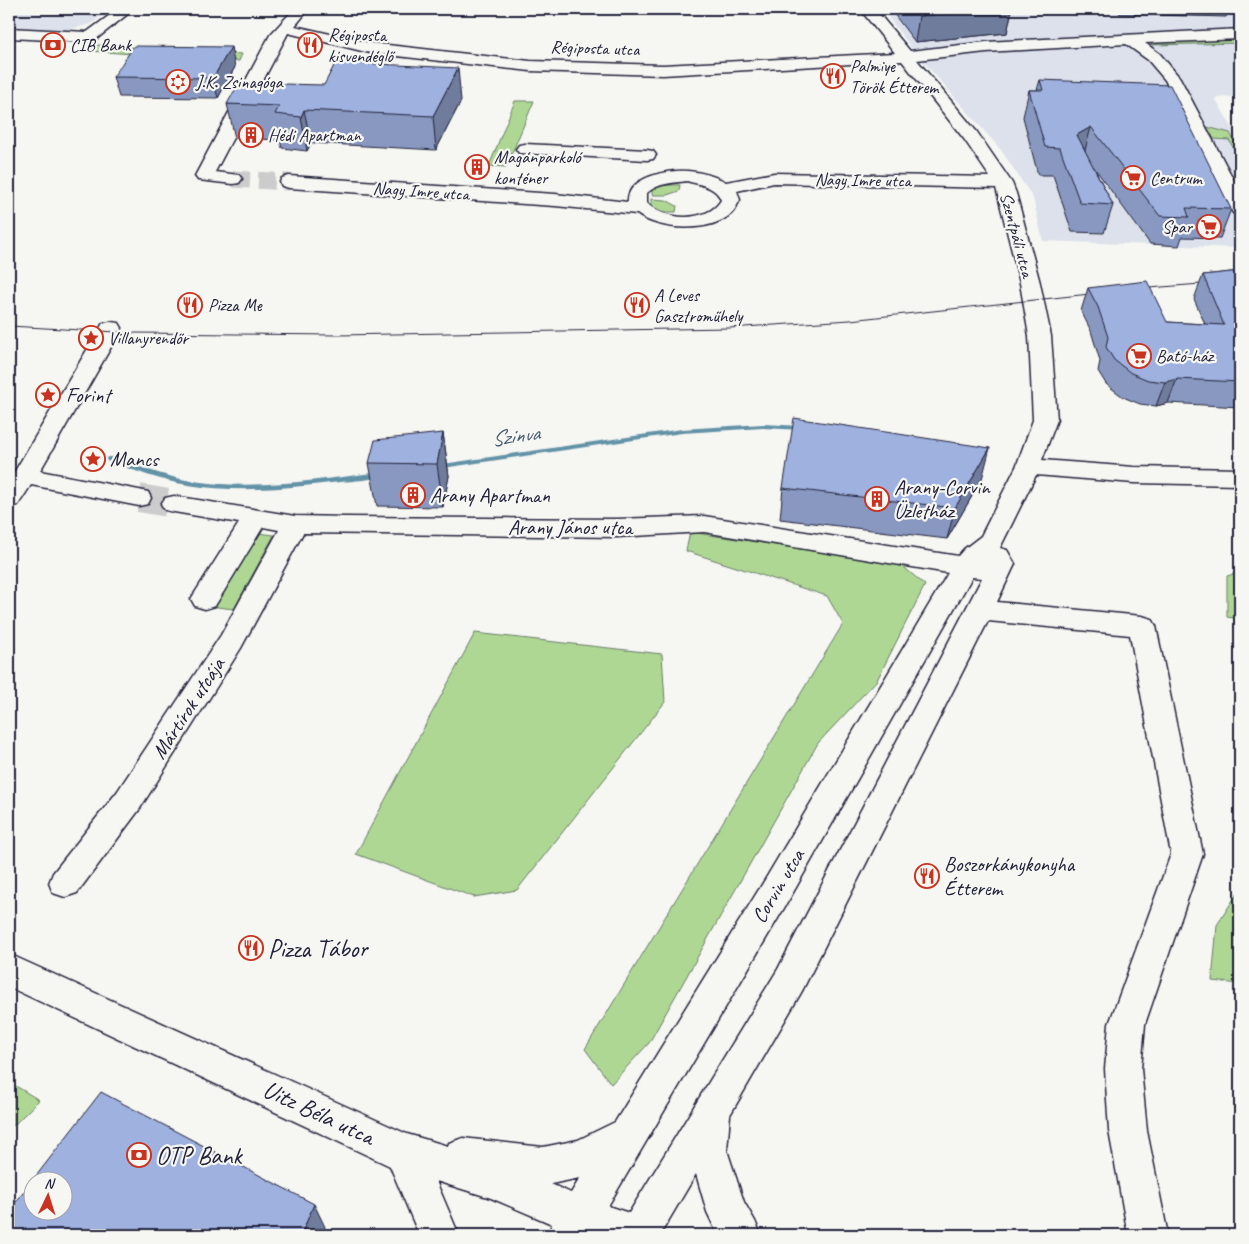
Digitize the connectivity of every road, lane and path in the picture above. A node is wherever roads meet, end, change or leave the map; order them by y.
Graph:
1 (127, 9) edge
2 (302, 9) edge
3 (867, 9) edge
4 (284, 28) junction
5 (9, 34) edge
6 (1240, 34) edge
7 (1130, 40) junction
8 (907, 56) junction
9 (525, 149) dead end
10 (647, 155) dead end
11 (233, 179) tunnel mouth
12 (289, 182) tunnel mouth
13 (1003, 183) junction
14 (724, 188) junction
15 (642, 209) junction
16 (1240, 209) edge
17 (111, 328) dead end
18 (1028, 467) junction
19 (25, 476) junction
20 (1240, 477) edge
21 (138, 498) tunnel mouth
22 (9, 499) edge
23 (1011, 502) joint
24 (174, 504) tunnel mouth
25 (256, 517) junction
26 (296, 524) junction
27 (991, 541) junction
28 (965, 566) junction
29 (999, 572) junction
30 (205, 599) dead end
31 (980, 610) junction
32 (65, 883) dead end
33 (9, 970) edge
34 (712, 1111) junction
35 (628, 1136) junction
36 (404, 1152) junction
37 (574, 1226) edge
38 (439, 1235) edge
39 (637, 1235) edge
40 (741, 1235) edge
41 (1148, 1235) edge

1 - 5 street
2 - 4 street
3 - 8 street, Szentpáli utca
4 - 8 street, Régiposta utca
4 - 11 street
6 - 7 street, Régiposta utca
7 - 8 street, Régiposta utca
7 - 16 street
8 - 13 street, Szentpáli utca
9 - 10 street
12 - 15 street, Nagy Imre utca
13 - 14 street, Nagy Imre utca
13 - 18 street, Szentpáli utca
14 - 15 street
14 - 15 street
17 - 19 street
18 - 20 street
18 - 23 street, Szentpáli utca
19 - 21 street
19 - 22 street
23 - 27 street, Corvin utca
24 - 25 street, Arany János utca
25 - 26 street, Arany János utca
25 - 30 street
26 - 28 street, Arany János utca
26 - 32 street, Mártírok utcája
27 - 28 street, Corvin utca
27 - 29 street
28 - 29 street, Arany János utca
28 - 31 street
28 - 35 street, Corvin utca
29 - 31 street
31 - 34 street
31 - 41 street
33 - 36 street, Uitz Béla utca
34 - 39 street
34 - 40 street
35 - 36 street
35 - 37 street, Corvin utca
36 - 37 street, Uitz Béla utca
36 - 38 street
37 - 39 street, Uitz Béla utca

